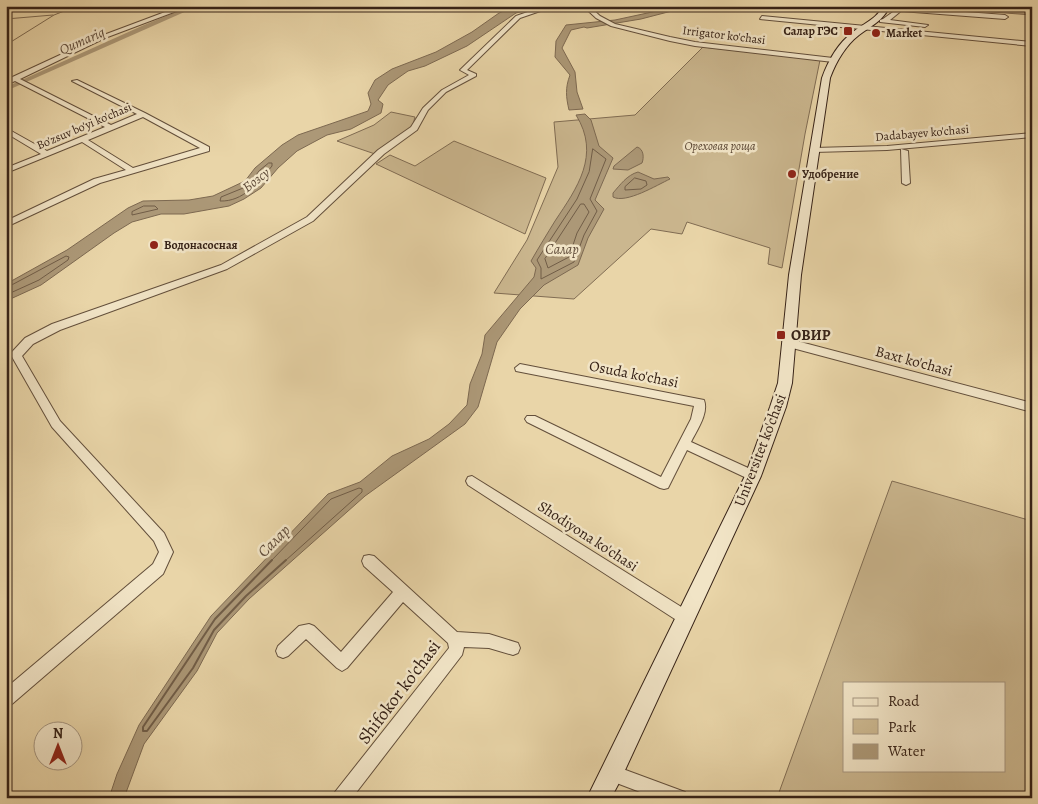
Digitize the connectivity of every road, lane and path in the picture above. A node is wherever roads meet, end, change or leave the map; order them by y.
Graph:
1 (187, 6) edge
2 (552, 6) edge
3 (586, 6) edge
4 (887, 7) edge
5 (1005, 17) dead end
6 (762, 18) dead end
7 (875, 23) junction
8 (925, 25) dead end
9 (100, 39) junction
10 (112, 43) dead end
11 (1032, 44) edge
12 (834, 60) junction
13 (18, 81) junction
14 (75, 81) dead end
15 (6, 83) edge
16 (143, 114) junction
17 (110, 127) junction
18 (6, 130) edge
19 (1032, 135) edge
20 (82, 139) junction
21 (814, 150) junction
22 (904, 151) dead end
23 (47, 154) junction
24 (6, 171) edge
25 (133, 171) junction
26 (906, 183) dead end
27 (6, 224) edge
28 (788, 343) junction
29 (520, 368) dead end
30 (1032, 408) edge
31 (532, 419) dead end
32 (685, 444) junction
33 (753, 476) junction
34 (472, 482) dead end
35 (369, 561) dead end
36 (404, 591) junction
37 (686, 618) junction
38 (454, 638) junction
39 (513, 648) dead end
40 (283, 651) dead end
41 (6, 698) edge
42 (612, 773) junction
43 (341, 798) edge
44 (598, 798) edge
45 (679, 798) edge

1 - 9 street
2 - 41 street
3 - 12 street, Irrigator ko'chasi
4 - 7 main road, Universitet ko'chasi
5 - 7 street
6 - 7 street
7 - 8 street
7 - 11 street
7 - 12 main road, Universitet ko'chasi
9 - 10 street
9 - 13 street
12 - 21 main road, Universitet ko'chasi
13 - 15 street
13 - 17 street
14 - 16 street
16 - 17 street, Bo'zsuv bo'yi ko'chasi
16 - 25 street
17 - 20 street, Bo'zsuv bo'yi ko'chasi
18 - 23 street
19 - 21 street, Dadabayev ko'chasi
20 - 23 street, Bo'zsuv bo'yi ko'chasi
20 - 25 street
21 - 28 main road, Universitet ko'chasi
22 - 26 street
23 - 24 street, Bo'zsuv bo'yi ko'chasi
25 - 27 street
28 - 30 street, Baxt ko'chasi
28 - 33 main road, Universitet ko'chasi
29 - 32 street, Osuda ko'chasi
31 - 32 street, Osuda ko'chasi
32 - 33 street
33 - 37 main road, Universitet ko'chasi
34 - 37 street, Shodiyona ko'chasi
35 - 36 street, Shifokor ko'chasi
36 - 38 street, Shifokor ko'chasi
36 - 40 street
37 - 42 main road, Universitet ko'chasi
38 - 39 street
38 - 43 street, Shifokor ko'chasi
42 - 44 main road, Universitet ko'chasi
42 - 45 street

